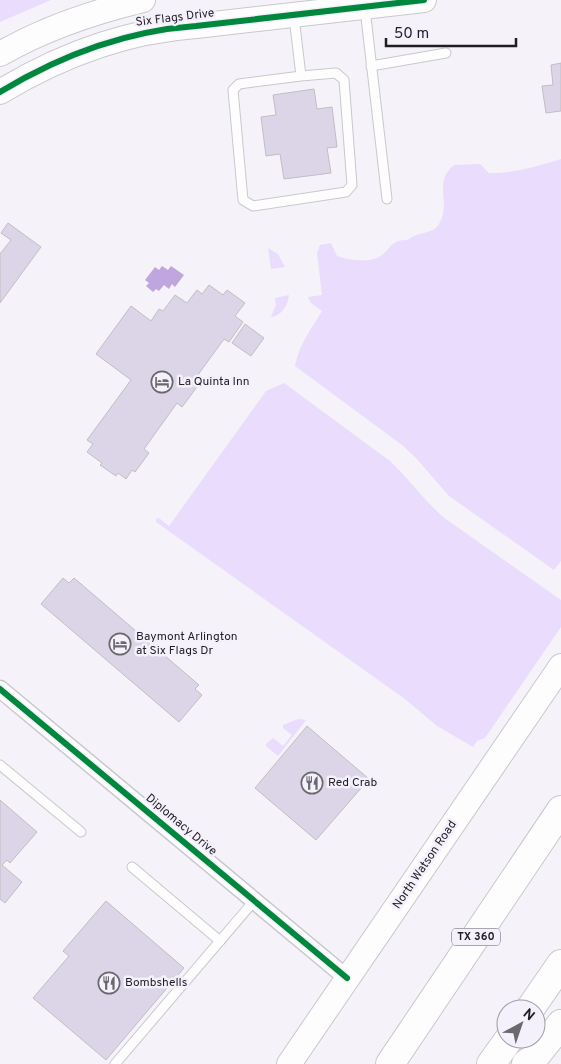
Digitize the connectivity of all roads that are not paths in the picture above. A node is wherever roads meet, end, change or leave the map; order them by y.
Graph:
1 (143, 0) edge
2 (424, 0) edge
3 (364, 6) junction
4 (293, 7) edge
5 (6, 50) edge
6 (446, 53) dead end
7 (371, 66) junction
8 (301, 76) junction
9 (6, 88) edge
10 (387, 199) dead end
11 (561, 666) edge
12 (0, 689) edge
13 (0, 765) edge
14 (561, 810) edge
15 (81, 832) dead end
16 (132, 867) dead end
17 (254, 901) junction
18 (220, 941) junction
19 (561, 964) edge
20 (347, 978) junction
21 (537, 999) edge
22 (561, 1024) edge
23 (502, 1049) edge
24 (114, 1064) edge
25 (289, 1064) edge
26 (390, 1064) edge
27 (492, 1064) edge
28 (526, 1064) edge

1 - 5 street, Six Flags Drive
2 - 3 street, Six Flags Drive
3 - 4 street, Six Flags Drive
3 - 7 lane
4 - 8 lane
4 - 9 street, Six Flags Drive
5 - 9 street
6 - 7 lane
7 - 10 lane
8 - 8 lane
11 - 20 street, North Watson Road
12 - 17 street, Diplomacy Drive
13 - 15 lane
14 - 26 highway, TX 360
16 - 18 lane
17 - 18 lane
17 - 20 street, Diplomacy Drive
18 - 24 lane
19 - 21 highway
20 - 25 street, North Watson Road
22 - 28 highway
23 - 27 highway

